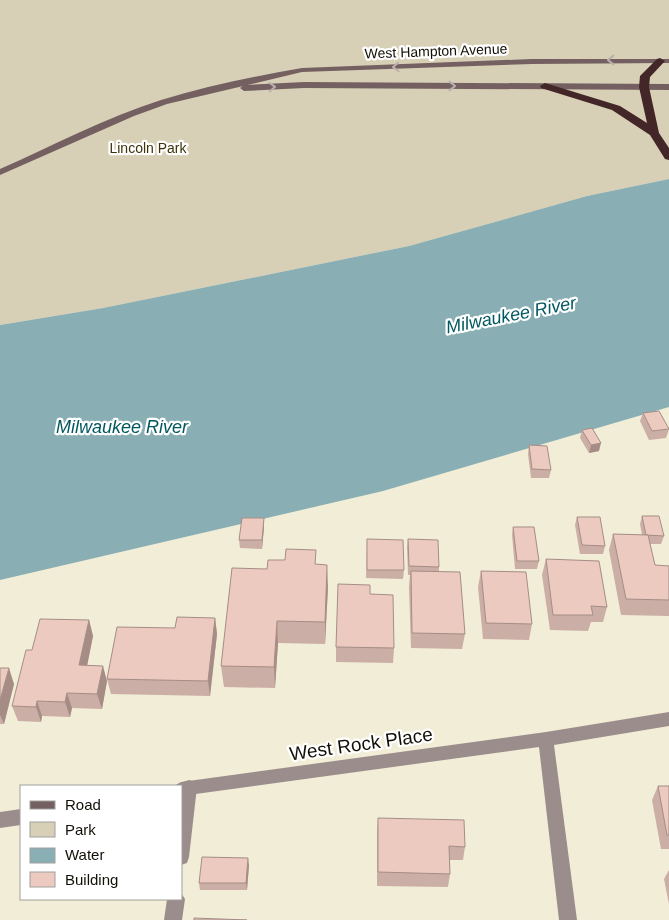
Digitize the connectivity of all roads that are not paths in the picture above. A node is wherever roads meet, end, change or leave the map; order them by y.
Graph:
1 (665, 61) edge
2 (545, 86) junction
3 (644, 87) junction
4 (669, 87) edge
5 (206, 91) junction
6 (654, 133) junction
7 (669, 157) edge
8 (0, 172) edge
9 (669, 719) edge
10 (546, 740) junction
11 (185, 788) edge
12 (20, 817) edge
13 (0, 820) edge
14 (182, 839) edge
15 (176, 900) edge
16 (174, 920) edge
17 (568, 920) edge

1 - 3 highway
1 -> 5 main road, West Hampton Avenue
2 - 3 main road, West Hampton Avenue
5 -> 2 main road, West Hampton Avenue
2 - 6 highway
3 - 4 main road, West Hampton Avenue
3 - 6 highway
5 - 8 main road, West Hampton Avenue
6 - 7 highway
9 - 10 street, West Rock Place
10 - 11 street, West Rock Place
10 - 17 street
11 - 14 street
12 - 13 street
15 - 16 street

